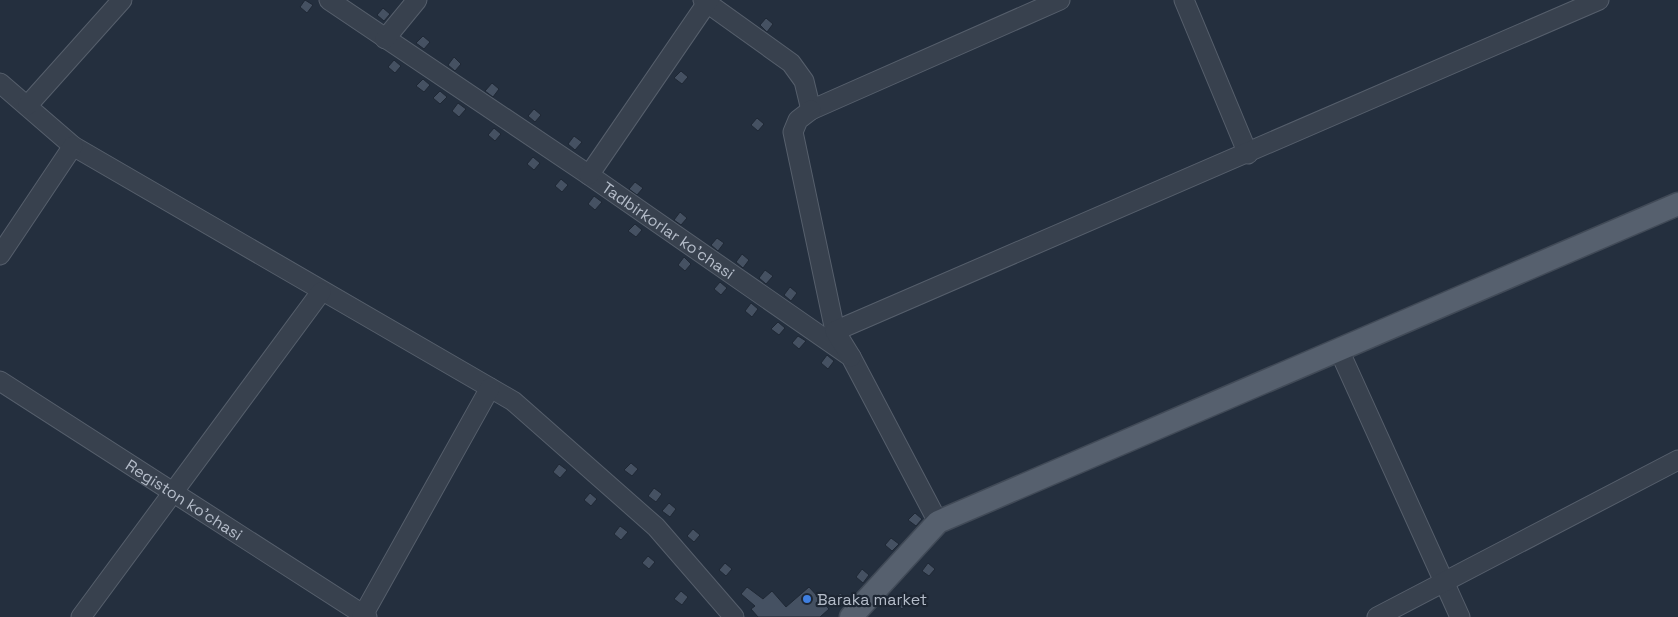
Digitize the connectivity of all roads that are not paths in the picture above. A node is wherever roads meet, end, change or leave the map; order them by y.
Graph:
1 (122, 0) edge
2 (328, 0) edge
3 (417, 0) edge
4 (1060, 0) edge
5 (1184, 0) edge
6 (1599, 0) edge
7 (707, 1) edge
8 (385, 39) junction
9 (0, 83) edge
10 (28, 106) junction
11 (811, 110) junction
12 (72, 146) junction
13 (1248, 154) junction
14 (589, 175) junction
15 (1678, 204) edge
16 (0, 255) edge
17 (321, 292) junction
18 (835, 331) junction
19 (1339, 350) junction
20 (851, 357) junction
21 (0, 381) edge
22 (490, 388) junction
23 (1678, 460) edge
24 (173, 492) junction
25 (938, 522) junction
26 (1443, 582) junction
27 (364, 616) edge
28 (81, 617) edge
29 (734, 617) edge
30 (851, 617) edge
31 (1377, 617) edge
32 (1460, 617) edge

1 - 10 street
2 - 8 street, Tadbirkorlar ko'chasi
3 - 8 street
4 - 11 street
5 - 13 street
6 - 13 street
7 - 11 street
7 - 14 street
8 - 14 street, Tadbirkorlar ko'chasi
9 - 10 street
10 - 12 street
11 - 18 street
12 - 16 street
12 - 17 street
13 - 18 street
14 - 20 street, Tadbirkorlar ko'chasi
15 - 19 main road
17 - 22 street
17 - 24 street
18 - 20 street
19 - 25 main road
19 - 26 street
20 - 25 street, Tadbirkorlar ko'chasi
21 - 24 street, Registon ko'chasi
22 - 27 street
22 - 29 street
23 - 26 street
24 - 27 street, Registon ko'chasi
24 - 28 street
25 - 30 main road
26 - 31 street
26 - 32 street

